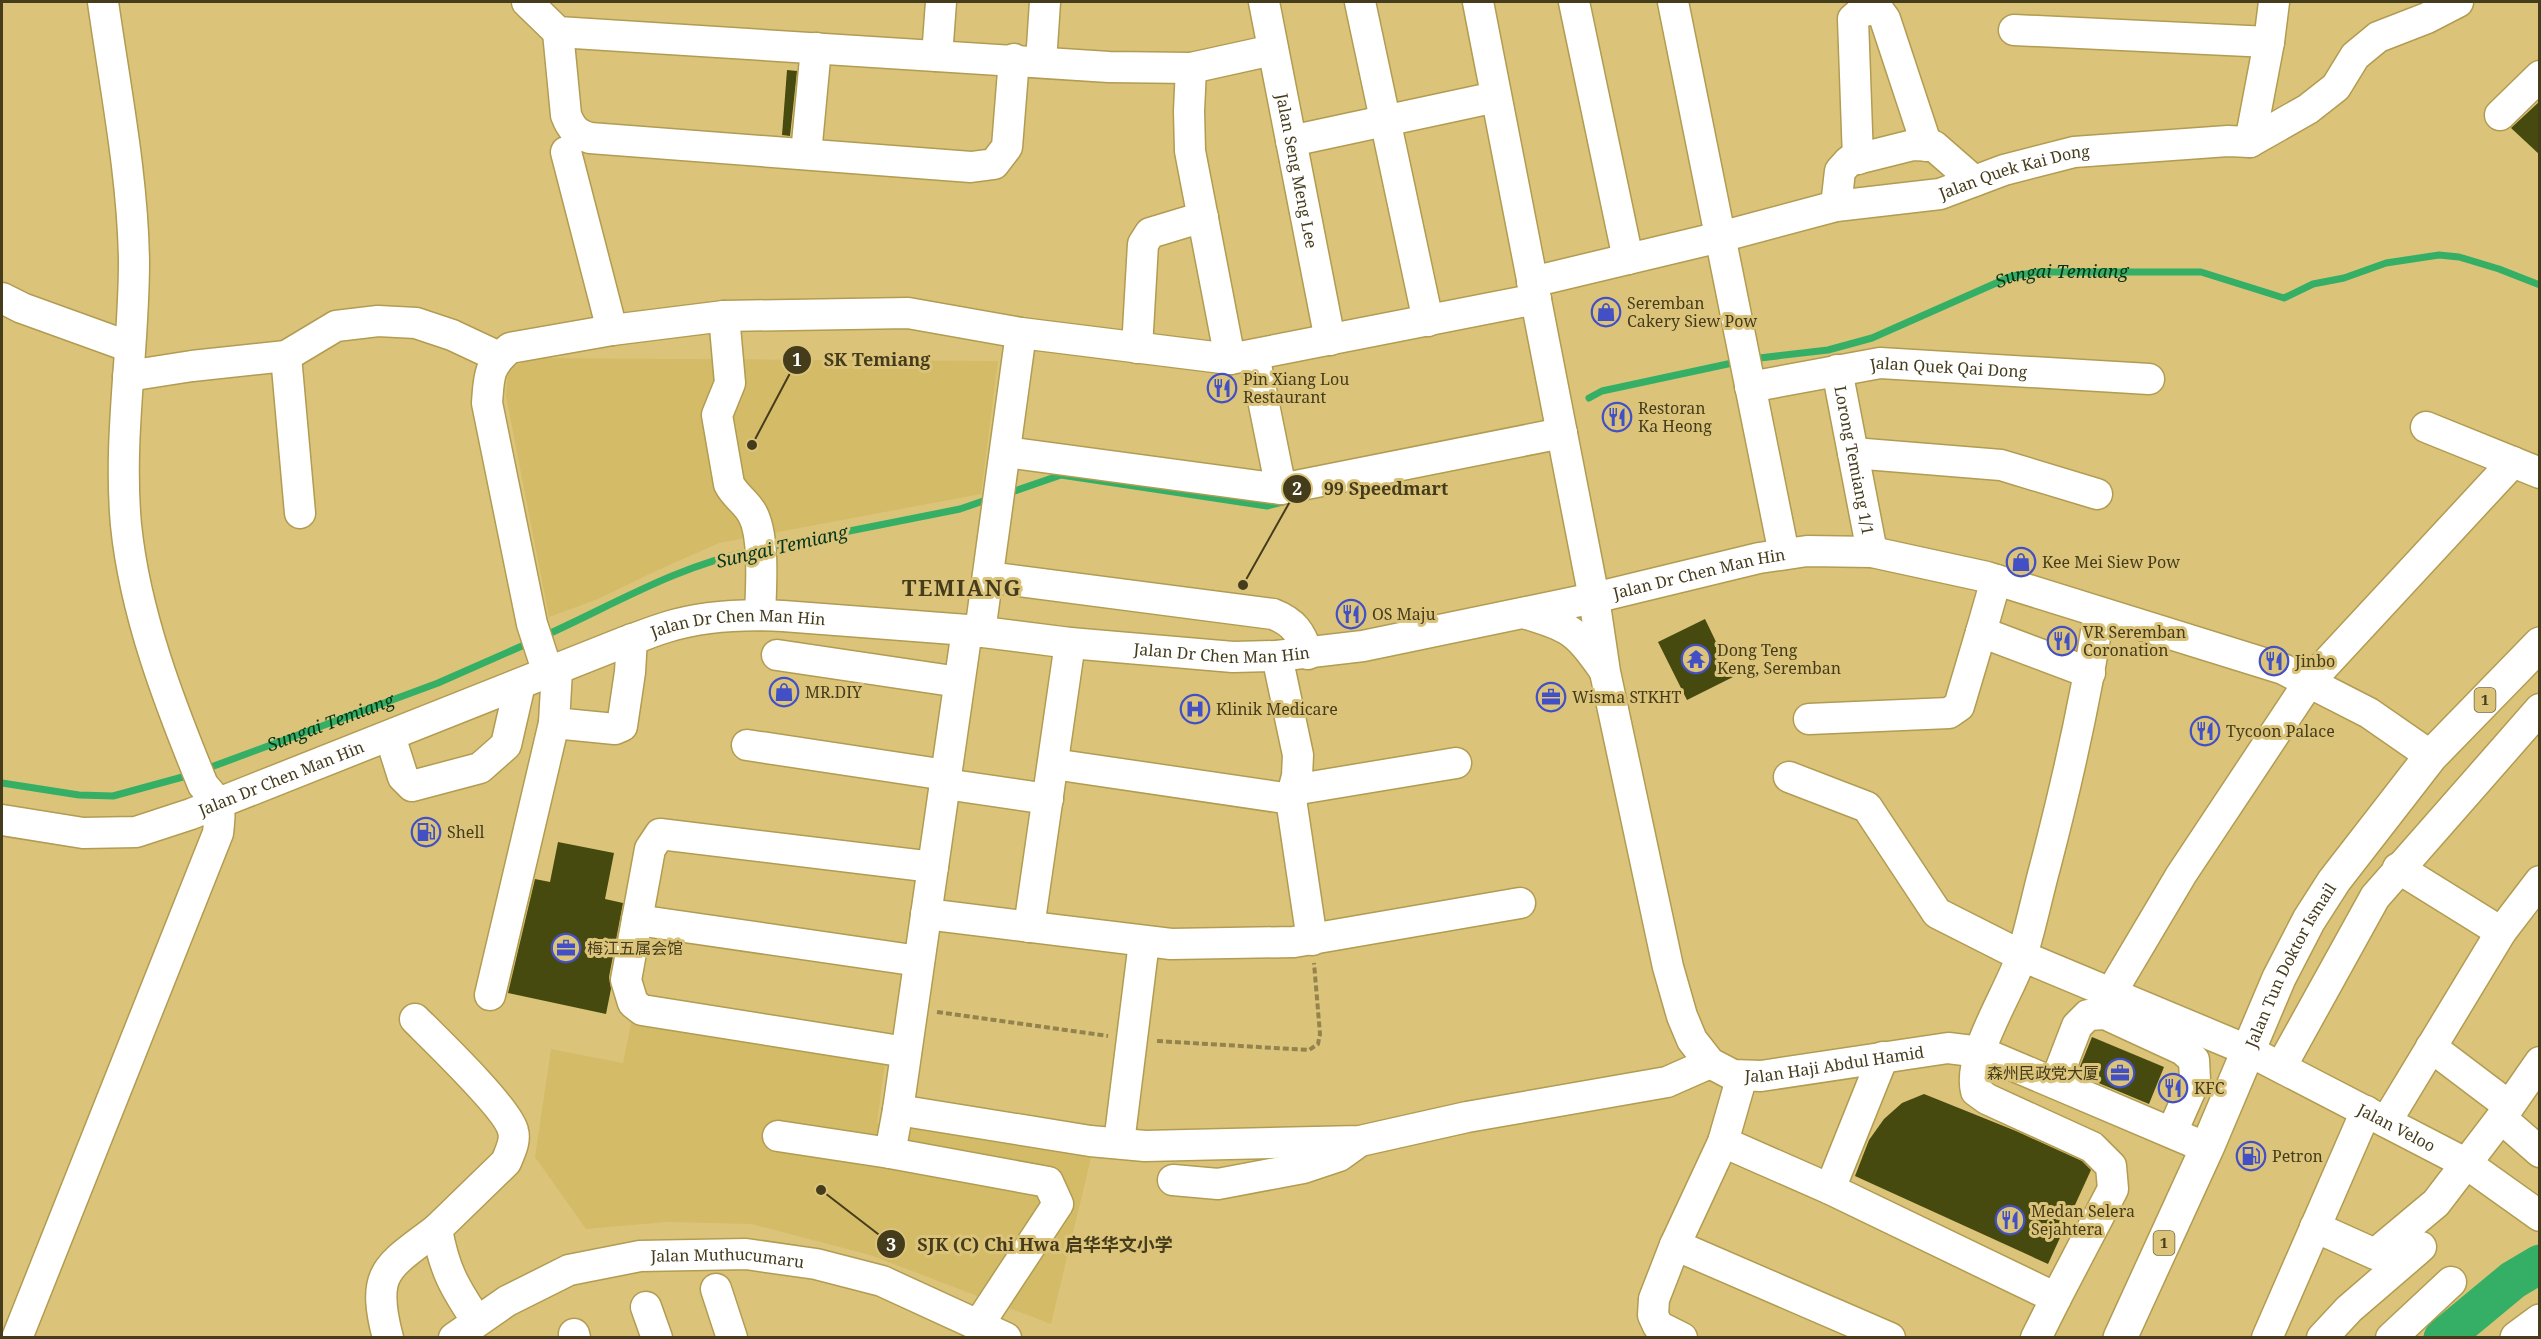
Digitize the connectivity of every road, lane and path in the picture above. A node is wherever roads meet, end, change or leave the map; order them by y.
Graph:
1 (104, 2) edge
2 (527, 2) edge
3 (941, 2) edge
4 (1045, 2) edge
5 (1264, 2) edge
6 (1360, 2) edge
7 (1478, 2) edge
8 (1574, 2) edge
9 (1673, 2) edge
10 (2274, 2) edge
11 (2458, 2) edge
12 (2014, 30) dead end
13 (558, 32) junction
14 (2269, 42) junction
15 (816, 48) junction
16 (1273, 50) junction
17 (937, 56) junction
18 (1027, 61) junction
19 (1191, 68) junction
20 (2540, 76) edge
21 (1496, 97) junction
22 (2500, 115) dead end
23 (1385, 121) junction
24 (1291, 141) junction
25 (2250, 142) junction
26 (1927, 146) junction
27 (566, 152) dead end
28 (806, 154) junction
29 (1858, 159) junction
30 (1974, 181) junction
31 (1836, 206) junction
32 (1203, 217) junction
33 (1720, 237) junction
34 (1628, 259) junction
35 (1534, 290) junction
36 (2, 298) edge
37 (724, 316) junction
38 (1428, 321) junction
39 (612, 330) junction
40 (1021, 333) junction
41 (1330, 340) junction
42 (130, 346) junction
43 (1137, 348) junction
44 (286, 356) junction
45 (499, 357) junction
46 (1242, 357) junction
47 (1837, 370) junction
48 (128, 376) junction
49 (2149, 379) dead end
50 (1749, 381) junction
51 (2426, 427) dead end
52 (1562, 433) junction
53 (1853, 453) junction
54 (1004, 466) junction
55 (2526, 467) edge
56 (1281, 489) junction
57 (2097, 494) dead end
58 (300, 513) dead end
59 (1872, 552) junction
60 (1784, 554) junction
61 (988, 578) junction
62 (1996, 580) junction
63 (1656, 583) junction
64 (1594, 598) junction
65 (1524, 613) junction
66 (2099, 613) junction
67 (760, 615) junction
68 (974, 631) junction
69 (1982, 632) junction
70 (632, 639) junction
71 (1070, 643) junction
72 (2540, 644) edge
73 (777, 654) dead end
74 (1308, 654) junction
75 (1277, 656) junction
76 (549, 666) junction
77 (1605, 672) junction
78 (2090, 673) junction
79 (959, 681) junction
80 (2309, 682) junction
81 (520, 684) junction
82 (2540, 709) edge
83 (1809, 719) dead end
84 (554, 723) junction
85 (390, 736) junction
86 (747, 745) dead end
87 (2431, 756) junction
88 (1456, 763) dead end
89 (1053, 764) junction
90 (1789, 777) dead end
91 (945, 779) junction
92 (211, 794) junction
93 (1292, 795) junction
94 (1048, 799) junction
95 (2, 820) edge
96 (933, 867) junction
97 (2398, 868) junction
98 (2334, 881) junction
99 (2540, 881) edge
100 (2375, 897) junction
101 (1520, 903) dead end
102 (926, 914) junction
103 (637, 920) junction
104 (1029, 927) junction
105 (2501, 932) junction
106 (1312, 940) junction
107 (1144, 942) junction
108 (2022, 956) junction
109 (919, 962) junction
110 (2111, 993) junction
111 (490, 995) dead end
112 (415, 1019) dead end
113 (2431, 1047) junction
114 (2247, 1050) junction
115 (906, 1052) junction
116 (1981, 1052) junction
117 (1883, 1057) junction
118 (2540, 1062) edge
119 (1710, 1063) junction
120 (2282, 1067) junction
121 (1742, 1076) junction
122 (2055, 1083) junction
123 (898, 1110) junction
124 (2505, 1112) junction
125 (2376, 1116) junction
126 (2172, 1132) junction
127 (778, 1136) dead end
128 (1360, 1141) junction
129 (1723, 1142) junction
130 (1119, 1143) junction
131 (2207, 1148) junction
132 (2540, 1152) edge
133 (890, 1153) junction
134 (2467, 1164) junction
135 (1173, 1180) dead end
136 (1830, 1190) junction
137 (2540, 1216) edge
138 (2315, 1227) junction
139 (436, 1229) junction
140 (1675, 1245) junction
141 (2421, 1246) dead end
142 (2451, 1282) dead end
143 (716, 1289) dead end
144 (2056, 1298) junction
145 (646, 1307) dead end
146 (2540, 1321) edge
147 (979, 1324) junction
148 (465, 1329) edge
149 (17, 1338) edge
150 (388, 1338) edge
151 (657, 1338) edge
152 (732, 1338) edge
153 (1006, 1338) edge
154 (1682, 1338) edge
155 (1890, 1338) edge
156 (2036, 1338) edge
157 (2120, 1338) edge
158 (2266, 1338) edge
159 (2322, 1338) edge
160 (2391, 1338) edge
161 (2517, 1338) edge

1 - 42 street
2 - 13 street
3 - 17 street
4 - 18 street
5 - 16 street, Jalan Seng Meng Lee
6 - 23 street
7 - 21 street, Jalan Haji Abdul Hamid
8 - 34 street
9 - 33 street
10 - 14 street
11 - 25 street
12 - 14 street
13 - 15 street
13 - 28 street
14 - 25 street
15 - 17 street
15 - 28 street
16 - 19 street
16 - 24 street, Jalan Seng Meng Lee
17 - 18 street
18 - 19 street
18 - 28 street
19 - 32 street
20 - 22 street
21 - 23 street
21 - 35 street, Jalan Haji Abdul Hamid
23 - 24 street
23 - 38 street
24 - 41 street, Jalan Seng Meng Lee
25 - 30 street, Jalan Quek Kai Dong
26 - 29 street
26 - 29 street
26 - 30 street
27 - 39 street
29 - 31 street
30 - 31 street, Jalan Quek Kai Dong
31 - 33 street, Jalan Quek Kai Dong
32 - 43 street
32 - 46 street
33 - 34 street, Jalan Quek Kai Dong
33 - 50 street
34 - 35 street, Jalan Quek Kai Dong
35 - 38 street, Jalan Quek Kai Dong
35 - 52 street, Jalan Haji Abdul Hamid
36 - 42 street
37 - 39 street, Jalan Quek Kai Dong
37 - 40 street, Jalan Quek Kai Dong
37 - 67 street
38 - 41 street, Jalan Quek Kai Dong
39 - 45 street, Jalan Quek Kai Dong
40 - 43 street, Jalan Quek Kai Dong
40 - 54 street
41 - 46 street, Jalan Quek Kai Dong
42 - 48 street
43 - 46 street, Jalan Quek Kai Dong
44 - 45 street
44 - 48 street
44 - 58 street
45 - 76 street
46 - 56 street
47 - 49 street, Jalan Quek Qai Dong
47 - 50 street, Jalan Quek Qai Dong
47 - 53 street, Lorong Temiang 1/1
48 - 92 street
50 - 60 street
51 - 55 street
52 - 56 street
52 - 64 street, Jalan Haji Abdul Hamid
53 - 57 street
53 - 59 street, Lorong Temiang 1/1
54 - 56 street
54 - 61 street
55 - 80 street
59 - 60 street, Jalan Dr Chen Man Hin
59 - 62 street, Jalan Dr Chen Man Hin
60 - 63 street, Jalan Dr Chen Man Hin
61 - 68 street
61 - 74 street
62 - 66 street, Jalan Dr Chen Man Hin
62 - 69 street
63 - 64 street, Jalan Dr Chen Man Hin
63 - 77 street
64 - 65 street, Jalan Dr Chen Man Hin
64 - 77 street, Jalan Haji Abdul Hamid
65 - 74 street, Jalan Dr Chen Man Hin
65 - 77 street
66 - 78 street
66 - 80 street, Jalan Dr Chen Man Hin
67 - 68 street, Jalan Dr Chen Man Hin
67 - 70 street, Jalan Dr Chen Man Hin
68 - 71 street, Jalan Dr Chen Man Hin
68 - 79 street
69 - 78 street
69 - 83 street
70 - 76 street, Jalan Dr Chen Man Hin
70 - 84 street
71 - 75 street, Jalan Dr Chen Man Hin
71 - 89 street
72 - 87 main road, Jalan Tun Doktor Ismail / 1
73 - 79 street
74 - 75 street, Jalan Dr Chen Man Hin
75 - 93 street
76 - 81 street, Jalan Dr Chen Man Hin
76 - 84 street
77 - 119 street, Jalan Haji Abdul Hamid
78 - 108 street
79 - 91 street
80 - 87 street, Jalan Dr Chen Man Hin
80 - 110 street
81 - 85 street, Jalan Dr Chen Man Hin
81 - 85 street
82 - 97 street
84 - 111 street
85 - 92 street, Jalan Dr Chen Man Hin
86 - 91 street
87 - 98 main road, Jalan Tun Doktor Ismail / 1
88 - 93 street
89 - 93 street
89 - 94 street
90 - 108 street, Jalan Veloo
91 - 94 street
91 - 96 street
92 - 95 street, Jalan Dr Chen Man Hin
92 - 149 street
93 - 106 street
94 - 104 street
96 - 102 street
96 - 103 street
97 - 100 street
97 - 105 street
98 - 100 street
98 - 114 main road, Jalan Tun Doktor Ismail / 1
99 - 105 street
100 - 120 street
101 - 106 street
102 - 104 street
102 - 109 street
103 - 109 street
103 - 115 street
104 - 107 street
105 - 113 street
106 - 107 street
107 - 130 street
108 - 110 street, Jalan Veloo
108 - 116 street
109 - 115 street
110 - 114 street, Jalan Veloo
112 - 139 street
113 - 124 street
113 - 125 street
114 - 120 street, Jalan Veloo
114 - 131 main road, Jalan Tun Doktor Ismail / 1
115 - 123 street
116 - 117 street, Jalan Haji Abdul Hamid
116 - 122 street, Jalan Haji Abdul Hamid
116 - 144 street
117 - 121 street, Jalan Haji Abdul Hamid
117 - 136 street
118 - 124 street
119 - 121 street, Jalan Haji Abdul Hamid
119 - 128 street
120 - 125 street, Jalan Veloo
121 - 129 street
122 - 126 street, Jalan Haji Abdul Hamid
122 - 126 street
123 - 130 street
123 - 133 street
124 - 132 street
124 - 134 street
125 - 134 street, Jalan Veloo
125 - 138 street
126 - 131 street, Jalan Haji Abdul Hamid
127 - 133 street
128 - 130 street
128 - 135 street
129 - 136 street
129 - 140 street
131 - 157 main road, Jalan Tun Doktor Ismail / 1
133 - 147 street
134 - 137 street, Jalan Veloo
134 - 138 street
136 - 144 street
138 - 158 street
139 - 148 street
139 - 150 street
140 - 154 street
140 - 155 street
141 - 159 street
142 - 160 street
143 - 152 street
144 - 156 street
145 - 151 street
146 - 161 main road
147 - 148 street, Jalan Muthucumaru
147 - 153 street, Jalan Muthucumaru

